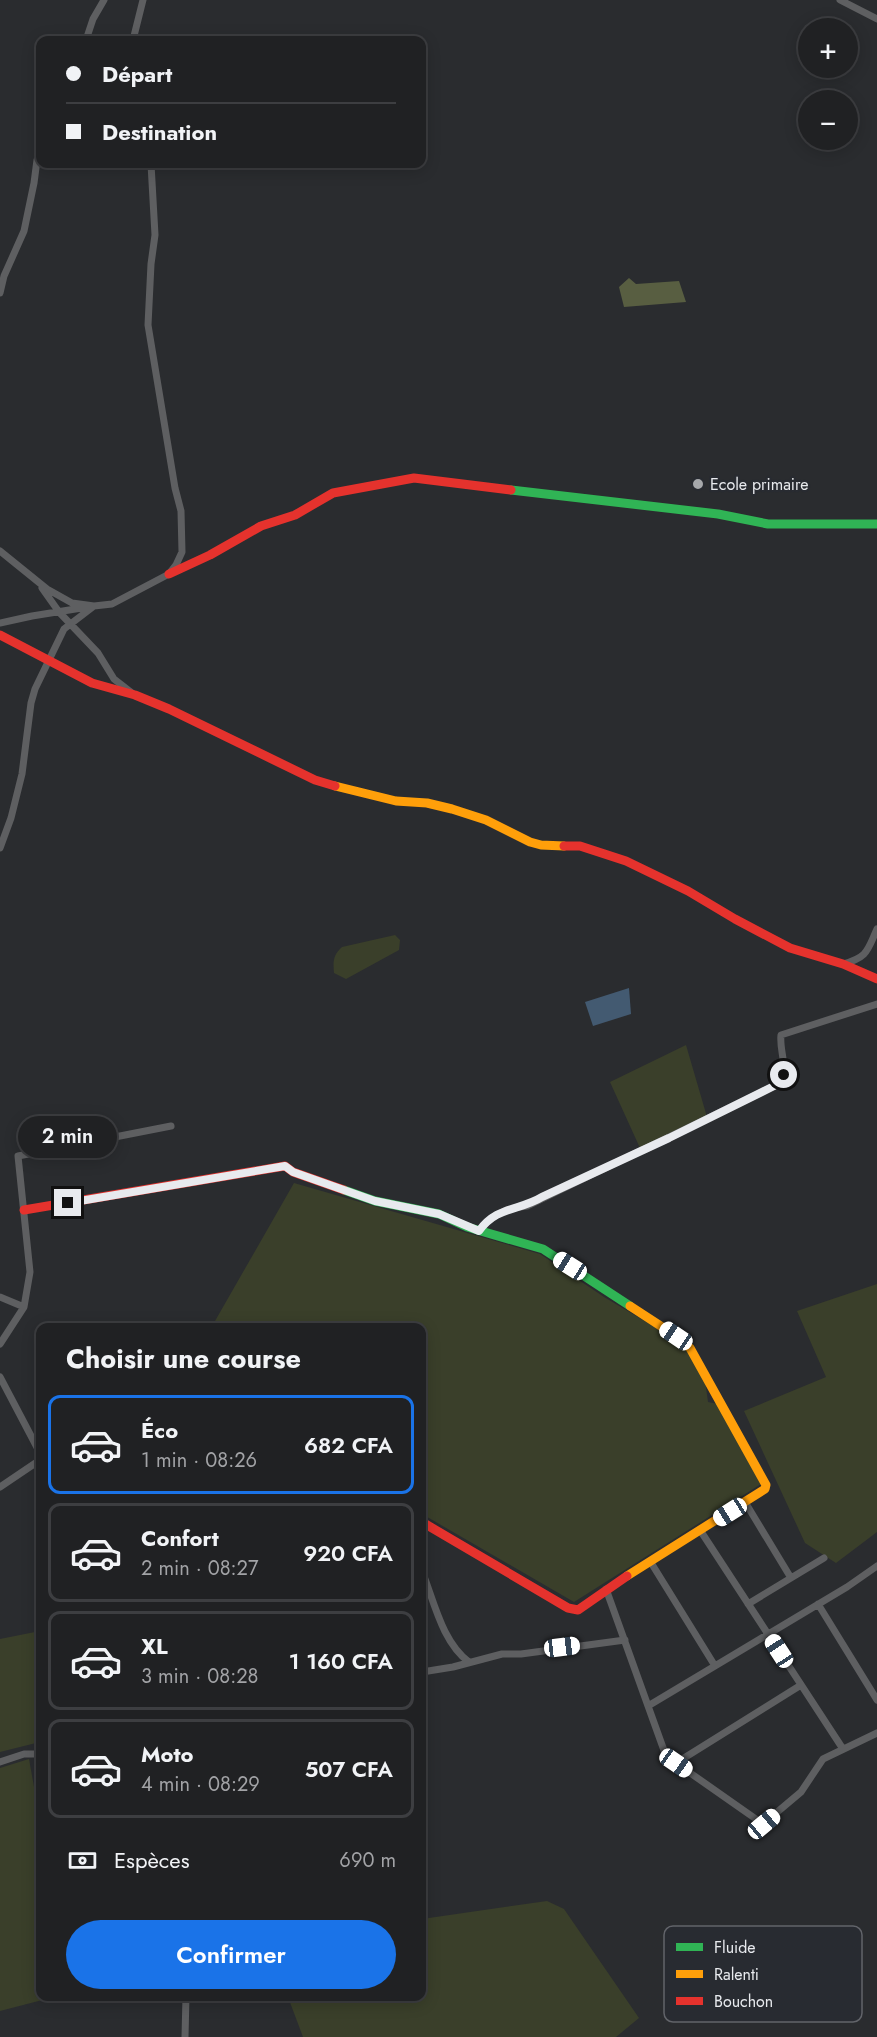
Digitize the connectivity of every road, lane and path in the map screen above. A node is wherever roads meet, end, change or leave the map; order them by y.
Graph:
1 (104, 0) edge
2 (143, 0) edge
3 (840, 0) edge
4 (877, 19) edge
5 (87, 36) edge
6 (134, 36) edge
7 (36, 168) edge
8 (151, 168) edge
9 (0, 293) edge
10 (877, 524) edge
11 (0, 551) edge
12 (169, 574) junction
13 (36, 579) junction
14 (94, 606) junction
15 (59, 612) junction
16 (0, 623) edge
17 (69, 624) junction
18 (0, 635) edge
19 (48, 661) junction
20 (135, 695) junction
21 (0, 848) edge
22 (877, 929) edge
23 (843, 964) junction
24 (877, 979) edge
25 (877, 1004) edge
26 (171, 1126) dead end
27 (24, 1210) junction
28 (479, 1231) junction
29 (0, 1297) edge
30 (24, 1307) junction
31 (0, 1344) edge
32 (0, 1377) edge
33 (36, 1445) edge
34 (36, 1463) edge
35 (0, 1486) edge
36 (745, 1502) junction
37 (426, 1524) edge
38 (700, 1530) junction
39 (824, 1558) dead end
40 (650, 1561) junction
41 (877, 1566) edge
42 (791, 1578) junction
43 (426, 1581) edge
44 (606, 1588) junction
45 (748, 1604) junction
46 (818, 1604) junction
47 (768, 1634) junction
48 (625, 1640) junction
49 (469, 1662) junction
50 (715, 1666) junction
51 (426, 1671) edge
52 (801, 1685) junction
53 (877, 1700) edge
54 (648, 1706) junction
55 (877, 1733) edge
56 (843, 1749) junction
57 (36, 1754) edge
58 (0, 1762) edge
59 (676, 1763) junction
60 (186, 2001) edge
61 (185, 2037) edge

1 - 5 street
2 - 6 street
3 - 4 street
7 - 9 street
8 - 12 street
10 - 12 street
11 - 13 street
12 - 14 street
13 - 14 street
13 - 15 street
14 - 15 street
14 - 17 street
15 - 16 street
15 - 17 street
17 - 19 street
17 - 20 street
18 - 19 street
19 - 20 street
19 - 21 street
20 - 23 street
22 - 23 street
23 - 24 street
25 - 28 street
26 - 27 street
27 - 28 street
27 - 30 street
28 - 36 street
29 - 30 street
30 - 31 street
32 - 33 street
34 - 35 street
36 - 38 street
36 - 42 street
37 - 44 street
38 - 40 street
38 - 45 street
39 - 42 street
40 - 44 street
40 - 50 street
41 - 46 street
42 - 45 street
43 - 49 street
44 - 48 street
45 - 47 street
46 - 47 street
46 - 53 street
47 - 50 street
47 - 52 street
48 - 49 street
48 - 54 street
49 - 51 street
50 - 54 street
52 - 56 street
52 - 59 street
54 - 59 street
55 - 56 street
56 - 59 street
57 - 58 street
60 - 61 street

